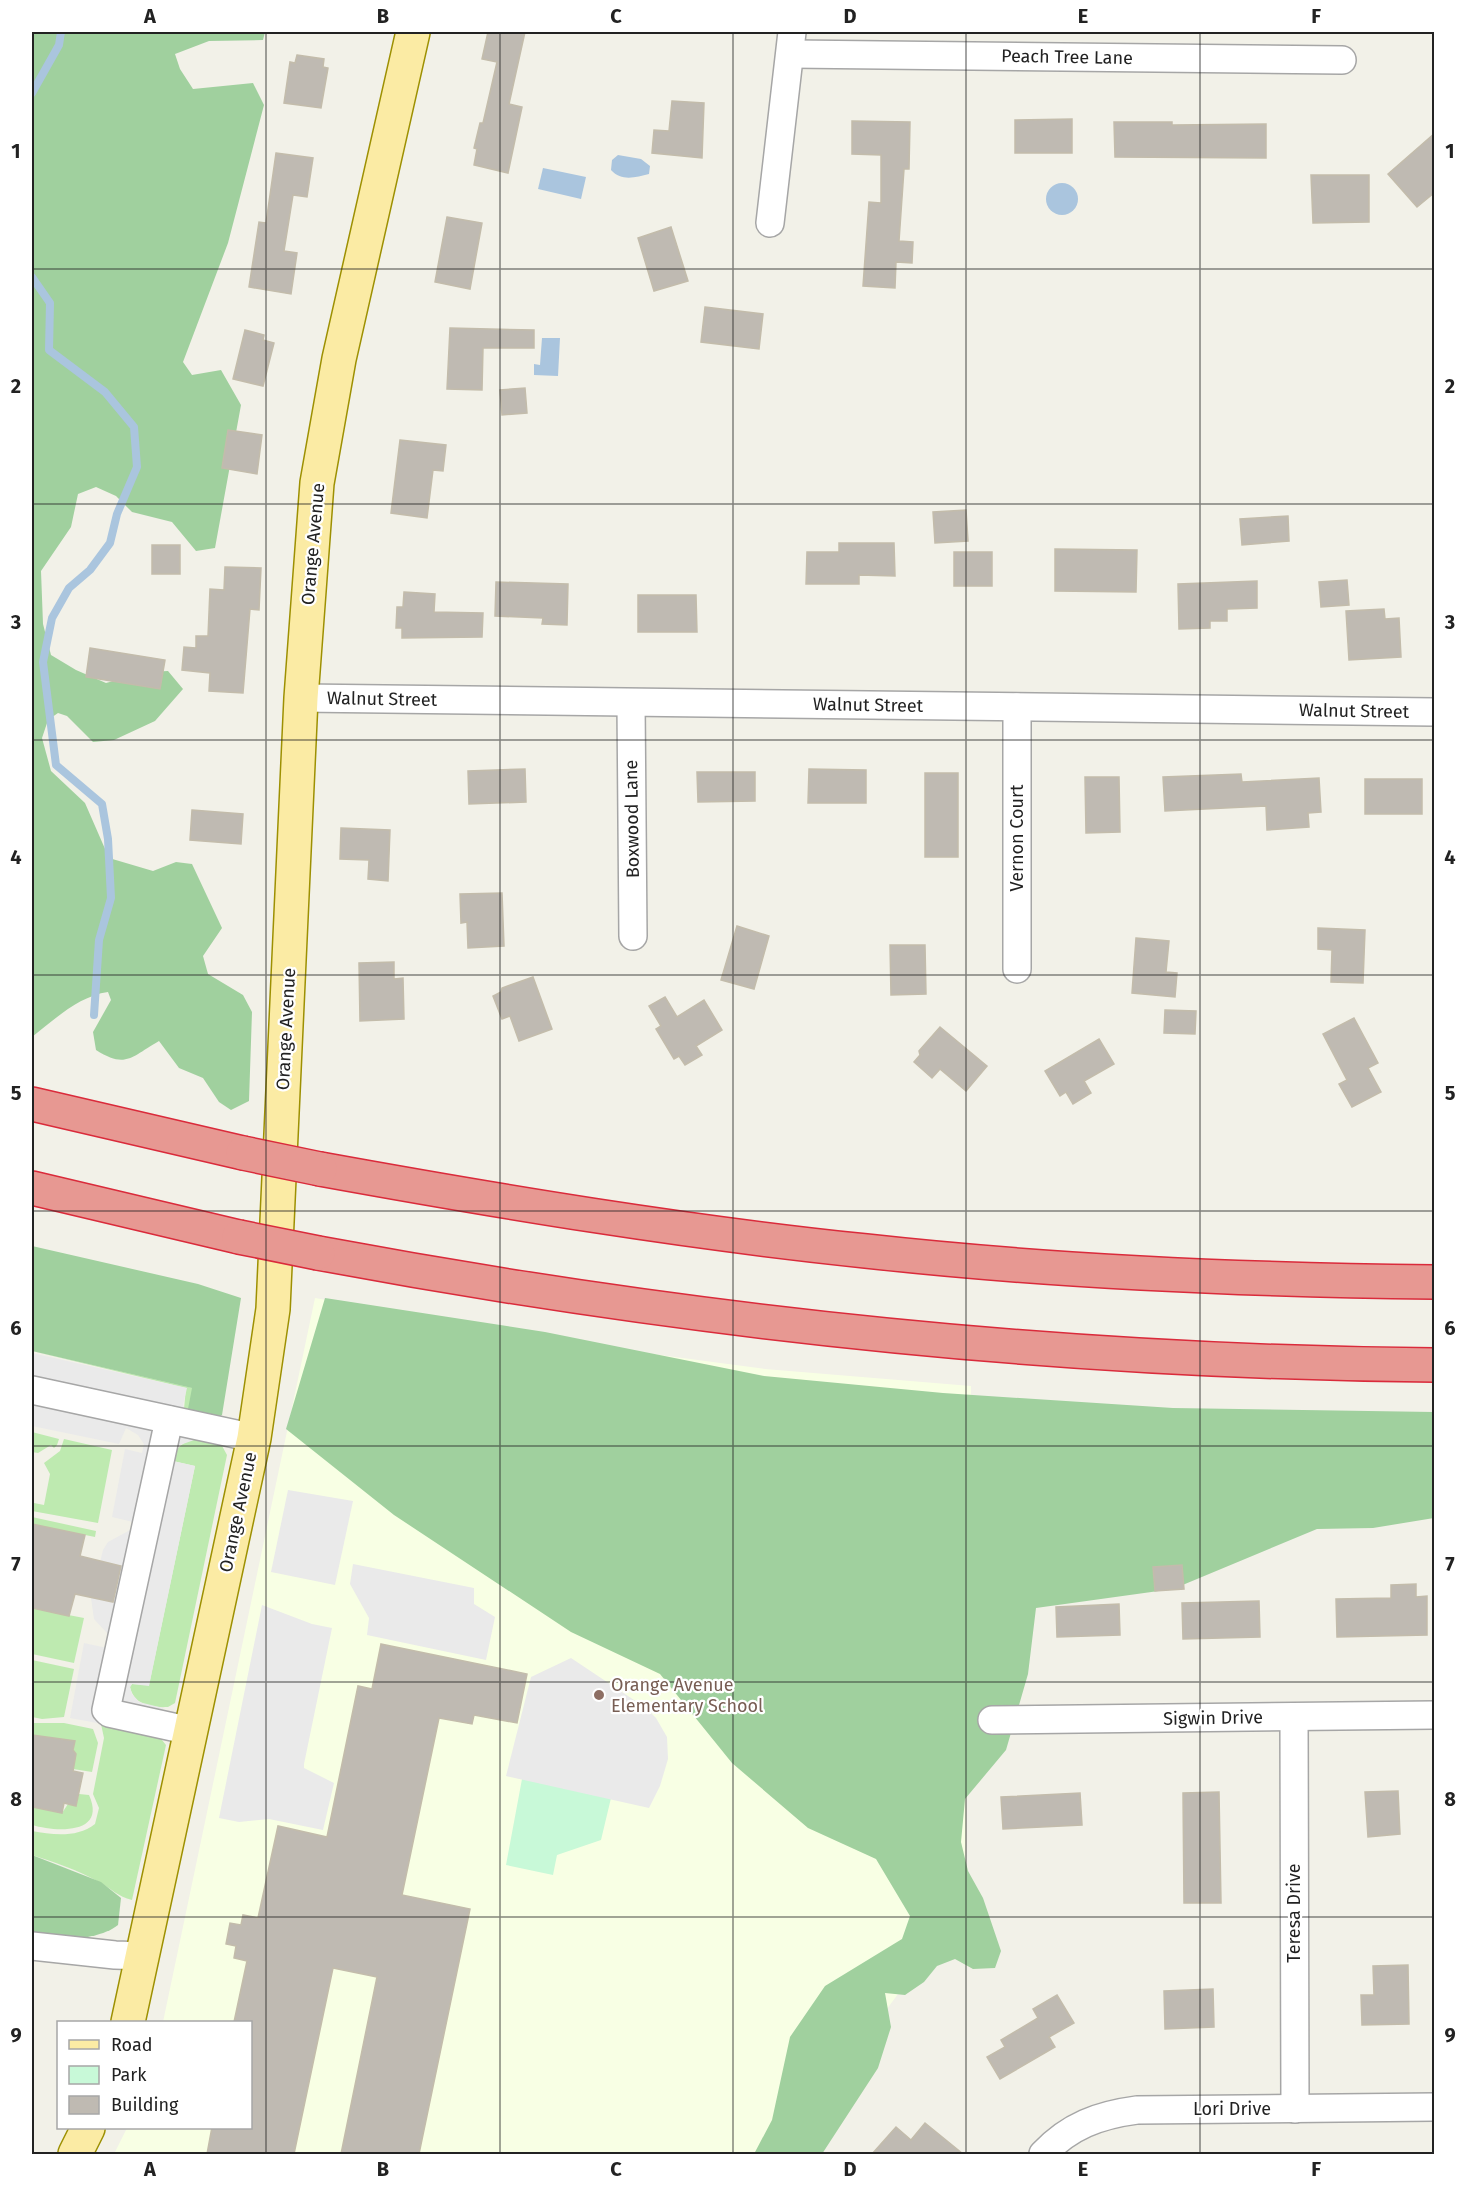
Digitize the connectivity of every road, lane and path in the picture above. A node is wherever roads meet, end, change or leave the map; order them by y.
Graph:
1 (413, 32) edge
2 (792, 43) edge
3 (1342, 60) dead end
4 (770, 223) dead end
5 (301, 698) junction
6 (631, 703) junction
7 (1017, 707) junction
8 (1434, 711) edge
9 (633, 936) dead end
10 (1017, 969) dead end
11 (32, 1104) edge
12 (32, 1188) edge
13 (1434, 1282) edge
14 (1434, 1365) edge
15 (32, 1390) edge
16 (169, 1420) junction
17 (254, 1438) junction
18 (1434, 1715) edge
19 (1294, 1717) junction
20 (992, 1720) dead end
21 (191, 1731) junction
22 (32, 1946) edge
23 (144, 1956) junction
24 (128, 2021) edge
25 (1434, 2107) edge
26 (1295, 2109) junction
27 (87, 2129) edge
28 (75, 2154) edge
29 (1043, 2154) edge

1 - 5 main road, Orange Avenue
2 - 3 street, Peach Tree Lane
2 - 4 street
5 - 6 street, Walnut Street
5 - 17 main road, Orange Avenue
6 - 7 street, Walnut Street
6 - 9 street, Boxwood Lane
7 - 8 street, Walnut Street
7 - 10 street, Vernon Court
11 - 13 highway, bridge
12 - 14 highway, bridge
15 - 16 street
16 - 17 street
16 - 21 street
17 - 21 main road, Orange Avenue
18 - 19 street, Sigwin Drive
19 - 20 street, Sigwin Drive
19 - 26 street, Teresa Drive
21 - 23 main road, Orange Avenue
22 - 23 street
23 - 24 main road, Orange Avenue
25 - 26 street, Lori Drive
26 - 29 street, Lori Drive
27 - 28 main road

